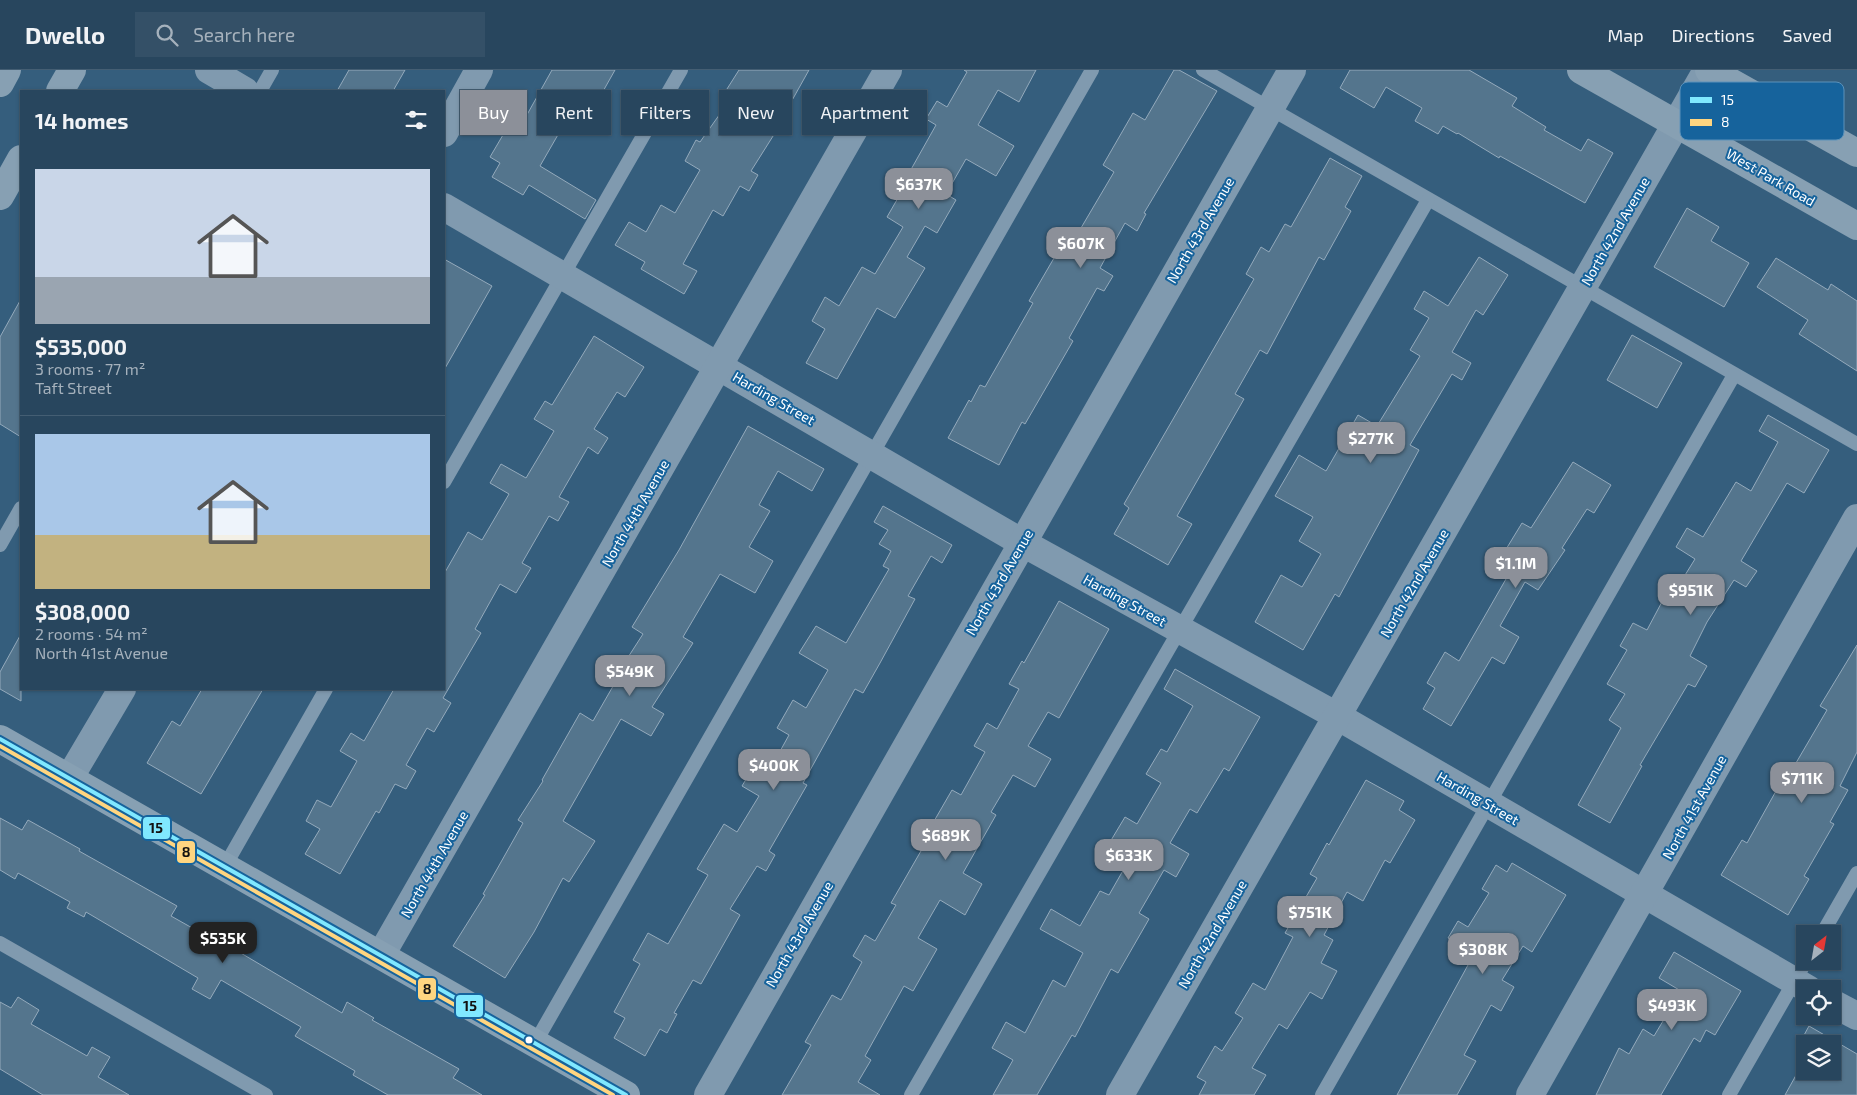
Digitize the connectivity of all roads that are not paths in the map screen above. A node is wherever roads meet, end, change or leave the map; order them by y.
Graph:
1 (8, 70) edge
2 (72, 70) edge
3 (209, 70) edge
4 (272, 70) edge
5 (479, 70) edge
6 (681, 70) edge
7 (888, 70) edge
8 (1092, 70) edge
9 (1202, 70) edge
10 (1292, 70) edge
11 (1581, 70) edge
12 (1708, 70) edge
13 (1701, 82) edge
14 (1730, 82) edge
15 (0, 83) edge
16 (61, 90) edge
17 (243, 90) edge
18 (261, 90) edge
19 (1270, 109) junction
20 (1680, 120) edge
21 (1678, 124) junction
22 (445, 131) edge
23 (1706, 140) edge
24 (1834, 140) edge
25 (1857, 153) edge
26 (20, 161) edge
27 (0, 196) edge
28 (1428, 200) junction
29 (445, 208) edge
30 (1857, 226) edge
31 (562, 275) junction
32 (1583, 288) junction
33 (719, 366) junction
34 (1734, 375) junction
35 (1857, 444) edge
36 (871, 455) junction
37 (445, 480) edge
38 (20, 510) edge
39 (1857, 518) edge
40 (1021, 542) junction
41 (0, 545) edge
42 (1179, 629) junction
43 (121, 690) edge
44 (325, 690) edge
45 (1337, 716) junction
46 (0, 739) edge
47 (70, 777) junction
48 (1487, 804) junction
49 (225, 866) junction
50 (1857, 873) edge
51 (1644, 895) junction
52 (1827, 925) edge
53 (0, 943) edge
54 (382, 955) junction
55 (1803, 977) edge
56 (1841, 1008) edge
57 (1857, 1016) edge
58 (535, 1043) junction
59 (266, 1095) edge
60 (626, 1095) edge
61 (708, 1095) edge
62 (911, 1095) edge
63 (1120, 1095) edge
64 (1322, 1095) edge
65 (1530, 1095) edge
66 (1729, 1095) edge

1 - 15 street
2 - 16 street
3 - 17 street
4 - 18 lane
5 - 22 street
6 - 31 lane
7 - 33 street, North 44th Avenue
8 - 36 lane
9 - 19 lane
10 - 19 street, North 43rd Avenue
11 - 21 street, West Park Road
12 - 13 street, North 42nd Avenue
12 - 14 street
19 - 28 lane
19 - 40 street, North 43rd Avenue
20 - 21 street, North 42nd Avenue
21 - 32 street, North 42nd Avenue
23 - 30 street, West Park Road
24 - 25 street
26 - 27 street
28 - 32 lane
28 - 42 lane
29 - 31 street, Harding Street
31 - 33 street, Harding Street
31 - 37 lane
32 - 34 lane
32 - 45 street, North 42nd Avenue
33 - 36 street, Harding Street
33 - 54 street, North 44th Avenue
34 - 35 lane
34 - 48 lane
36 - 40 street, Harding Street
36 - 58 lane
38 - 41 lane
39 - 51 street, North 41st Avenue
40 - 42 street, Harding Street
40 - 61 street, North 43rd Avenue
42 - 45 street, Harding Street
42 - 62 lane
43 - 47 street
44 - 49 lane
45 - 48 street, Harding Street
45 - 63 street, North 42nd Avenue
46 - 47 street
47 - 49 street
48 - 51 street, Harding Street
48 - 64 lane
49 - 54 street
50 - 52 lane
51 - 55 street, Harding Street
51 - 65 street, North 41st Avenue
53 - 59 lane
54 - 58 street
55 - 66 lane
56 - 57 street
58 - 60 street

